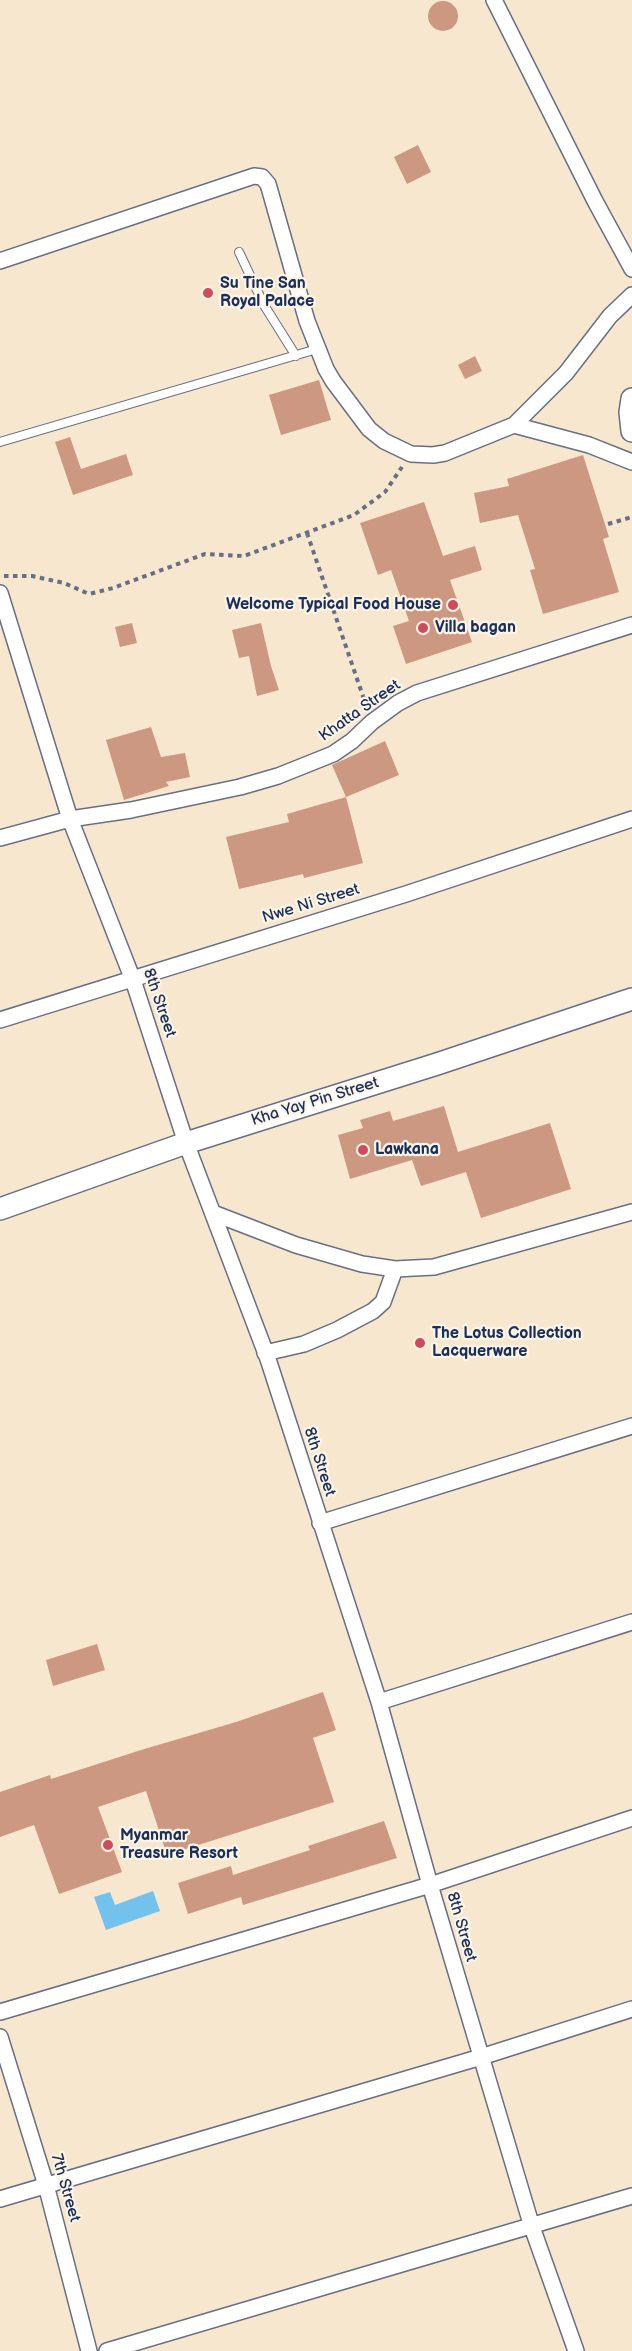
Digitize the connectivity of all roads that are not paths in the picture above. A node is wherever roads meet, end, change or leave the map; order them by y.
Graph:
1 (494, 0) edge
2 (239, 252) dead end
3 (0, 261) edge
4 (632, 269) edge
5 (632, 295) edge
6 (317, 349) junction
7 (296, 356) junction
8 (632, 399) edge
9 (514, 425) junction
10 (632, 431) edge
11 (0, 442) edge
12 (632, 462) edge
13 (0, 593) edge
14 (632, 625) edge
15 (4, 627) edge
16 (70, 819) junction
17 (632, 819) edge
18 (0, 838) edge
19 (133, 980) junction
20 (632, 999) edge
21 (0, 1020) edge
22 (186, 1143) junction
23 (0, 1209) edge
24 (632, 1212) edge
25 (213, 1213) junction
26 (395, 1269) junction
27 (265, 1353) junction
28 (632, 1426) edge
29 (320, 1523) junction
30 (632, 1622) edge
31 (379, 1702) junction
32 (632, 1818) edge
33 (430, 1885) junction
34 (632, 2009) edge
35 (0, 2012) edge
36 (0, 2037) edge
37 (481, 2056) junction
38 (46, 2185) junction
39 (632, 2196) edge
40 (0, 2199) edge
41 (532, 2227) junction
42 (89, 2351) edge
43 (107, 2351) edge
44 (576, 2351) edge

1 - 4 street
2 - 7 lane
3 - 6 street
5 - 9 street
6 - 7 lane
6 - 9 street
7 - 11 lane
8 - 10 street
9 - 12 street
13 - 15 street, 8th Street
14 - 16 street, Khatta Street
15 - 16 street, 8th Street
16 - 18 street, Khatta Street
16 - 19 street, 8th Street
17 - 19 street, Nwe Ni Street
19 - 21 street, Nwe Ni Street
19 - 22 street, 8th Street
20 - 22 street, Kha Yay Pin Street
22 - 23 street, Kha Yay Pin Street
22 - 25 street, 8th Street
24 - 26 street
25 - 26 street
25 - 27 street, 8th Street
26 - 27 street
27 - 29 street, 8th Street
28 - 29 street
29 - 31 street, 8th Street
30 - 31 street
31 - 33 street, 8th Street
32 - 33 street
33 - 35 street
33 - 37 street, 8th Street
34 - 37 street
36 - 38 street, 7th Street
37 - 38 street
37 - 41 street, 8th Street
38 - 40 street
38 - 42 street, 7th Street
39 - 41 street
41 - 43 street
41 - 44 street, 8th Street

